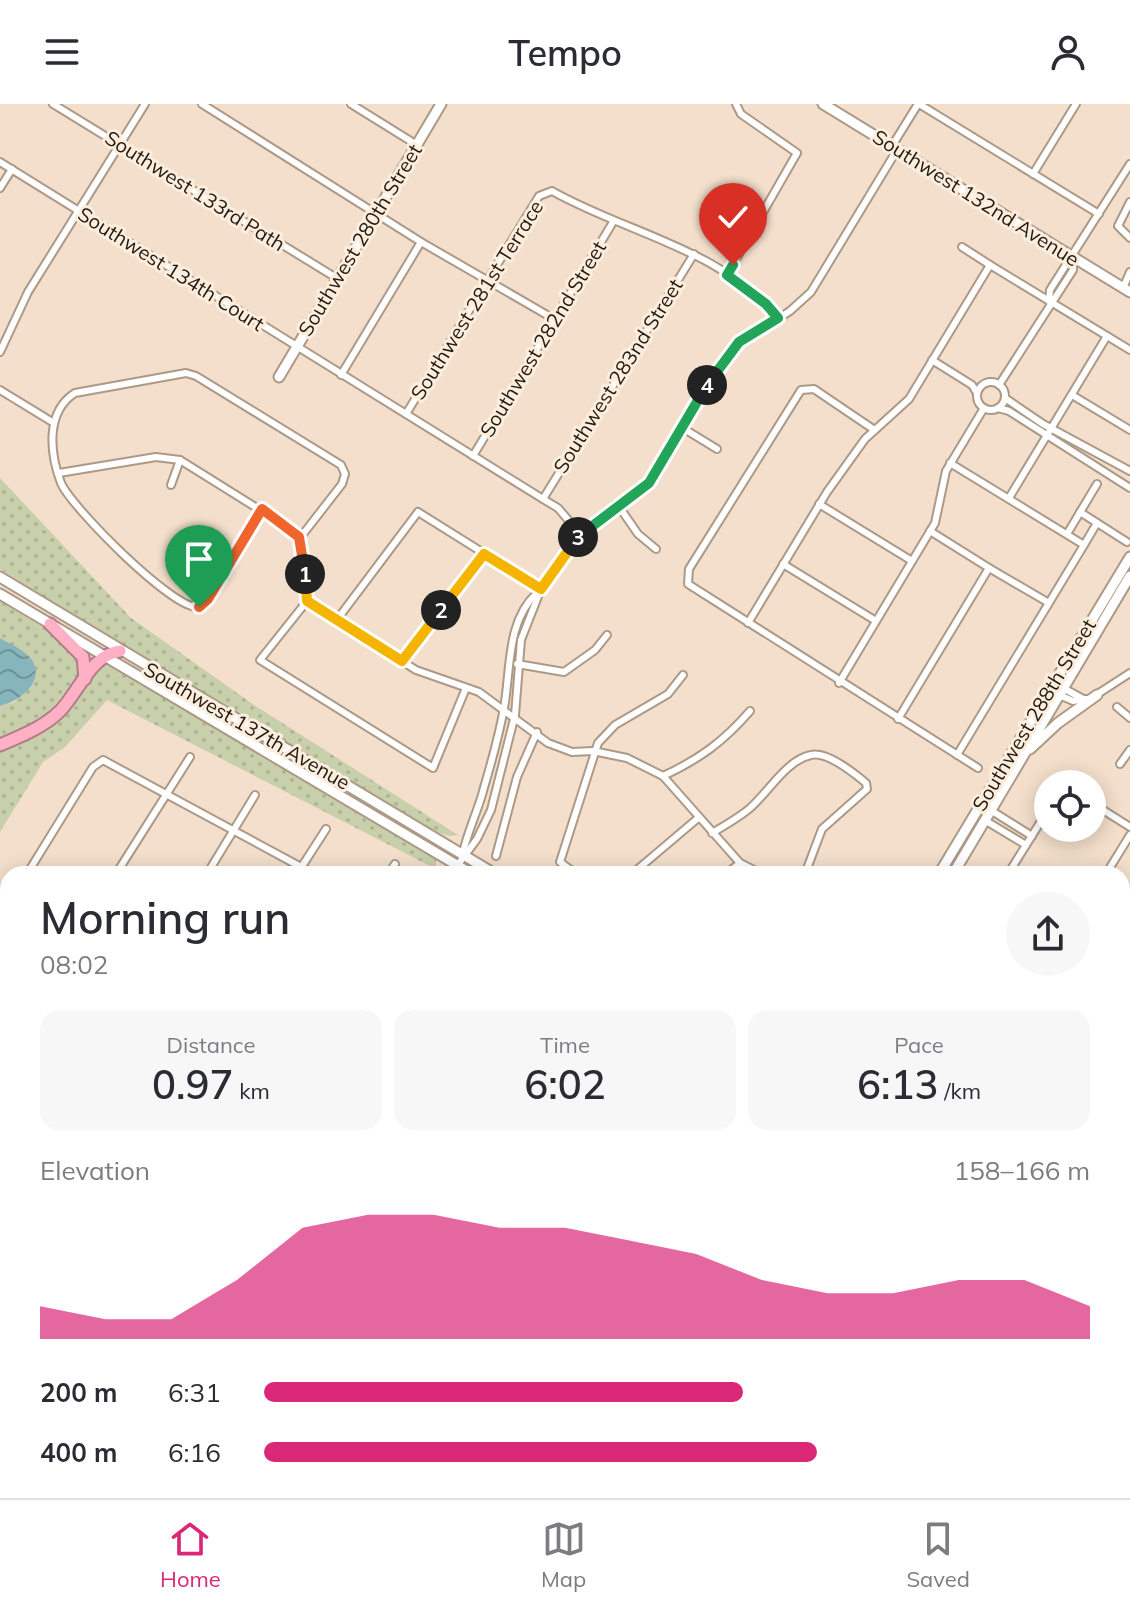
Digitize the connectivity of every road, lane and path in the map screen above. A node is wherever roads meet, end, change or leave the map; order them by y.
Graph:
1 (53, 104) edge
2 (145, 104) edge
3 (202, 104) edge
4 (351, 104) edge
5 (441, 104) edge
6 (736, 104) edge
7 (823, 104) edge
8 (918, 104) edge
9 (1072, 105) edge
10 (120, 145) junction
11 (417, 145) junction
12 (895, 148) junction
13 (0, 162) edge
14 (1130, 164) edge
15 (12, 169) junction
16 (1033, 174) junction
17 (0, 188) edge
18 (1130, 202) edge
19 (79, 210) junction
20 (377, 212) junction
21 (1099, 214) junction
22 (613, 222) junction
23 (1130, 238) edge
24 (421, 242) junction
25 (962, 247) dead end
26 (694, 254) junction
27 (1073, 257) junction
28 (990, 265) junction
29 (1130, 272) edge
30 (727, 275) junction
31 (338, 279) junction
32 (488, 280) junction
33 (1128, 288) edge
34 (1049, 301) junction
35 (778, 318) junction
36 (554, 319) junction
37 (1107, 336) junction
38 (296, 348) junction
39 (1130, 350) edge
40 (0, 352) edge
41 (932, 360) junction
42 (341, 375) junction
43 (279, 377) dead end
44 (972, 385) junction
45 (983, 385) junction
46 (999, 385) junction
47 (0, 390) edge
48 (978, 394) junction
49 (1072, 395) junction
50 (1005, 398) junction
51 (984, 408) junction
52 (998, 408) junction
53 (406, 414) junction
54 (54, 423) junction
55 (681, 427) junction
56 (1052, 427) junction
57 (873, 429) junction
58 (1130, 430) edge
59 (1047, 435) junction
60 (717, 449) dead end
61 (1098, 451) junction
62 (473, 456) junction
63 (180, 460) junction
64 (950, 463) junction
65 (1089, 464) junction
66 (1130, 471) edge
67 (59, 473) junction
68 (1097, 484) dead end
69 (171, 485) dead end
70 (1130, 488) edge
71 (1009, 498) junction
72 (543, 499) junction
73 (819, 504) junction
74 (620, 508) junction
75 (262, 509) junction
76 (1080, 512) junction
77 (1097, 523) junction
78 (930, 531) junction
79 (1067, 534) junction
80 (581, 535) junction
81 (300, 538) junction
82 (1127, 542) dead end
83 (1084, 545) junction
84 (656, 549) dead end
85 (484, 554) junction
86 (1130, 557) edge
87 (912, 561) junction
88 (783, 564) junction
89 (989, 568) junction
90 (1130, 576) edge
91 (0, 577) edge
92 (541, 589) junction
93 (0, 594) edge
94 (307, 601) junction
95 (1049, 603) junction
96 (1101, 614) junction
97 (336, 621) junction
98 (876, 621) junction
99 (748, 623) junction
100 (50, 624) junction
101 (607, 635) dead end
102 (120, 651) junction
103 (102, 655) junction
104 (402, 661) junction
105 (510, 663) junction
106 (521, 664) junction
107 (1130, 673) edge
108 (683, 675) dead end
109 (85, 679) junction
110 (839, 683) junction
111 (466, 688) junction
112 (1056, 688) junction
113 (1097, 695) junction
114 (1117, 707) dead end
115 (504, 708) junction
116 (750, 711) dead end
117 (515, 715) junction
118 (1130, 718) edge
119 (898, 719) junction
120 (537, 732) junction
121 (0, 745) edge
122 (1130, 750) edge
123 (593, 751) junction
124 (957, 755) junction
125 (190, 757) dead end
126 (1021, 757) junction
127 (1120, 764) dead end
128 (978, 768) dead end
129 (663, 776) junction
130 (166, 795) junction
131 (255, 795) dead end
132 (992, 811) junction
133 (1106, 812) edge
134 (697, 819) junction
135 (986, 821) junction
136 (1130, 827) edge
137 (326, 829) dead end
138 (233, 832) junction
139 (712, 833) junction
140 (1034, 833) edge
141 (1130, 835) edge
142 (1032, 836) junction
143 (1026, 845) junction
144 (463, 855) junction
145 (496, 856) dead end
146 (740, 863) junction
147 (32, 866) edge
148 (121, 866) edge
149 (212, 866) edge
150 (291, 866) edge
151 (302, 866) edge
152 (449, 866) edge
153 (456, 866) edge
154 (482, 866) edge
155 (565, 866) edge
156 (641, 866) edge
157 (736, 866) edge
158 (746, 866) edge
159 (808, 866) edge
160 (944, 866) edge
161 (958, 866) edge
162 (1013, 866) edge
163 (1111, 866) edge

1 - 10 street, Southwest 133rd Path
2 - 10 street
3 - 20 street
4 - 11 street
5 - 11 main road, Southwest 280th Street
6 - 30 street
7 - 12 main road, Southwest 132nd Avenue
8 - 12 street
8 - 16 street
9 - 16 street
10 - 19 street
10 - 31 street, Southwest 133rd Path
11 - 20 main road, Southwest 280th Street
12 - 27 main road, Southwest 132nd Avenue
12 - 35 street
13 - 15 street, Southwest 134th Court
14 - 21 street
15 - 17 street
15 - 19 street, Southwest 134th Court
16 - 21 street
18 - 23 street
19 - 38 street, Southwest 134th Court
19 - 40 street
20 - 24 street
20 - 31 main road, Southwest 280th Street
21 - 27 street
22 - 26 street
22 - 32 street, Southwest 281st Terrace
22 - 36 street, Southwest 282nd Street
24 - 32 street
24 - 42 street
25 - 28 street
26 - 30 street
26 - 72 street, Southwest 283nd Street
27 - 33 main road, Southwest 132nd Avenue
27 - 34 street
28 - 34 street
28 - 41 street
29 - 33 street
30 - 35 street
31 - 38 main road, Southwest 280th Street
32 - 36 street
32 - 53 street, Southwest 281st Terrace
34 - 37 street
34 - 46 street
35 - 55 street
36 - 62 street, Southwest 282nd Street
37 - 39 street
37 - 49 street
38 - 42 street, Southwest 134th Court
38 - 43 main road, Southwest 280th Street
41 - 44 street
41 - 57 street
42 - 53 street, Southwest 134th Court
44 - 45 street
44 - 48 street
45 - 46 street
45 - 48 street
46 - 50 street
47 - 54 street
48 - 51 street
49 - 56 street
49 - 58 street
50 - 52 street
50 - 56 street
51 - 52 street
51 - 64 street
52 - 59 street
53 - 62 street, Southwest 134th Court
54 - 67 street
54 - 81 street
55 - 60 street
55 - 74 street
56 - 59 street
56 - 61 street
57 - 73 street
57 - 99 street
59 - 65 street
59 - 71 street
61 - 65 street
61 - 66 street
62 - 72 street, Southwest 134th Court
63 - 67 street
63 - 69 street
63 - 75 street
64 - 71 street
64 - 78 street
65 - 70 street
67 - 75 street
68 - 76 street
71 - 79 street
72 - 80 street, Southwest 134th Court
73 - 87 street
73 - 88 street
74 - 80 street
74 - 84 street
75 - 81 street
76 - 77 street
76 - 79 street
77 - 82 street
77 - 83 street
78 - 87 street
78 - 89 street
79 - 83 street
80 - 92 street
81 - 94 street
83 - 95 street
85 - 92 street
85 - 97 street
85 - 104 street
86 - 96 main road, Southwest 288th Street
87 - 98 street
88 - 98 street
88 - 99 street
89 - 95 street
89 - 119 street
90 - 96 main road, Southwest 288th Street
91 - 102 main road, Southwest 137th Avenue
92 - 105 street
92 - 106 street
93 - 100 main road, Southwest 137th Avenue
94 - 97 street
94 - 111 street
95 - 124 street
96 - 112 main road, Southwest 288th Street
97 - 104 street
98 - 110 street
99 - 110 street
100 - 103 main road, Southwest 137th Avenue
100 - 109 highway
101 - 106 street
102 - 103 highway
102 - 144 main road, Southwest 137th Avenue
103 - 109 highway
103 - 152 main road, Southwest 137th Avenue
104 - 111 street
105 - 106 street
105 - 115 street
106 - 117 street
107 - 113 street
108 - 123 street
109 - 121 highway
110 - 119 street
111 - 115 street
112 - 113 street
112 - 126 main road, Southwest 288th Street
112 - 160 main road, Southwest 288th Street
113 - 126 main road
114 - 118 street
115 - 117 street
115 - 144 street
116 - 129 street
117 - 120 street
117 - 144 street
119 - 124 street
120 - 123 street
120 - 145 street
122 - 127 street
123 - 129 street
123 - 155 street
124 - 128 street
125 - 130 street
126 - 132 main road, Southwest 288th Street
129 - 134 street
130 - 138 street
130 - 147 street
130 - 148 street
131 - 138 street
132 - 135 main road, Southwest 288th Street
132 - 142 street
133 - 136 street
134 - 139 street
134 - 156 street
135 - 143 street
135 - 161 main road, Southwest 288th Street
137 - 151 street
138 - 149 street
138 - 150 street
139 - 146 street
139 - 159 street
140 - 142 street
141 - 163 street
142 - 143 street
143 - 162 street
144 - 153 street
144 - 154 main road, Southwest 137th Avenue
146 - 157 street
146 - 158 street

